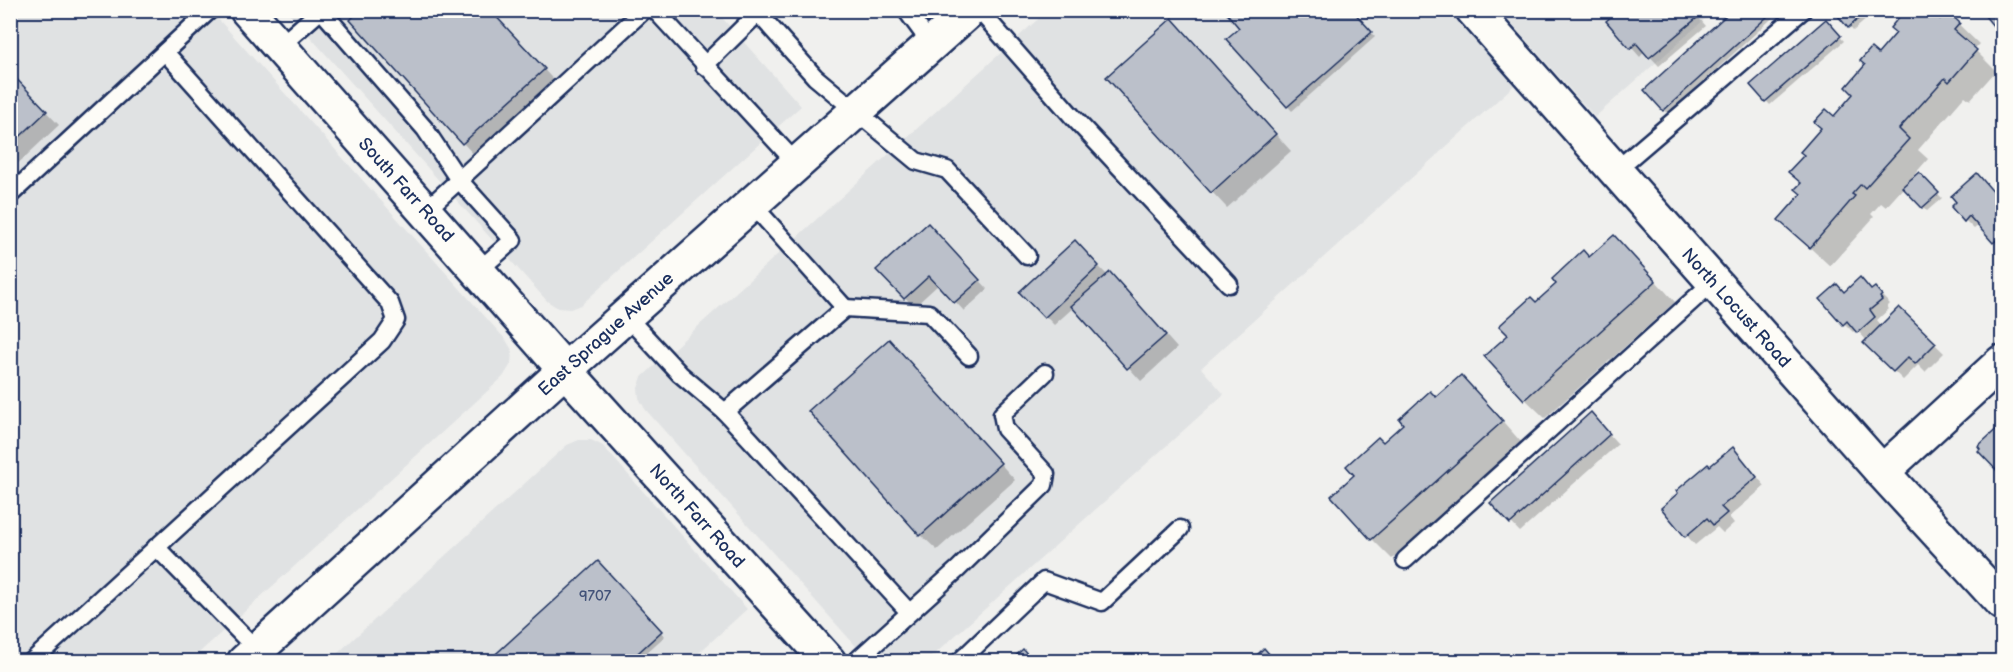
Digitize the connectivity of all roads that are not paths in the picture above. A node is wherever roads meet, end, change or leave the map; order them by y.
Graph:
1 (210, 10) edge
2 (247, 10) edge
3 (321, 10) edge
4 (644, 10) edge
5 (655, 10) edge
6 (906, 10) edge
7 (970, 10) edge
8 (979, 10) edge
9 (1473, 10) edge
10 (1803, 10) edge
11 (760, 12) edge
12 (932, 44) junction
13 (279, 47) junction
14 (165, 52) junction
15 (704, 66) junction
16 (856, 111) junction
17 (797, 164) junction
18 (1615, 171) junction
19 (459, 180) junction
20 (10, 195) edge
21 (752, 204) junction
22 (425, 211) junction
23 (1027, 256) dead end
24 (478, 271) junction
25 (1713, 282) junction
26 (1229, 284) dead end
27 (845, 308) junction
28 (626, 316) junction
29 (969, 356) dead end
30 (2002, 362) edge
31 (565, 370) junction
32 (1045, 373) dead end
33 (725, 412) junction
34 (1882, 472) junction
35 (1180, 529) dead end
36 (156, 547) junction
37 (1405, 560) dead end
38 (2002, 603) edge
39 (909, 612) junction
40 (251, 656) edge
41 (31, 662) edge
42 (829, 662) edge
43 (855, 662) edge
44 (959, 662) edge

1 - 14 lane
2 - 13 street, South Farr Road
3 - 13 lane
3 - 19 lane
4 - 19 lane
5 - 15 lane
6 - 12 lane
7 - 12 street, East Sprague Avenue
8 - 26 lane
9 - 18 street, North Locust Road
10 - 18 lane
11 - 15 lane
11 - 16 lane
12 - 16 street, East Sprague Avenue
13 - 22 street, South Farr Road
14 - 20 lane
14 - 36 lane
15 - 17 lane
16 - 17 street, East Sprague Avenue
16 - 23 lane
17 - 21 street, East Sprague Avenue
18 - 25 street, North Locust Road
19 - 22 lane
19 - 24 lane
21 - 27 lane
21 - 28 street, East Sprague Avenue
22 - 24 street, South Farr Road
24 - 31 street, South Farr Road
25 - 34 street, North Locust Road
25 - 37 lane
27 - 29 lane
27 - 33 lane
28 - 31 street, East Sprague Avenue
28 - 33 lane
30 - 34 street
31 - 40 street, East Sprague Avenue
31 - 42 street, North Farr Road
32 - 39 lane
33 - 39 lane
34 - 38 street, North Locust Road
35 - 44 lane
36 - 40 lane
36 - 41 lane
39 - 43 lane

